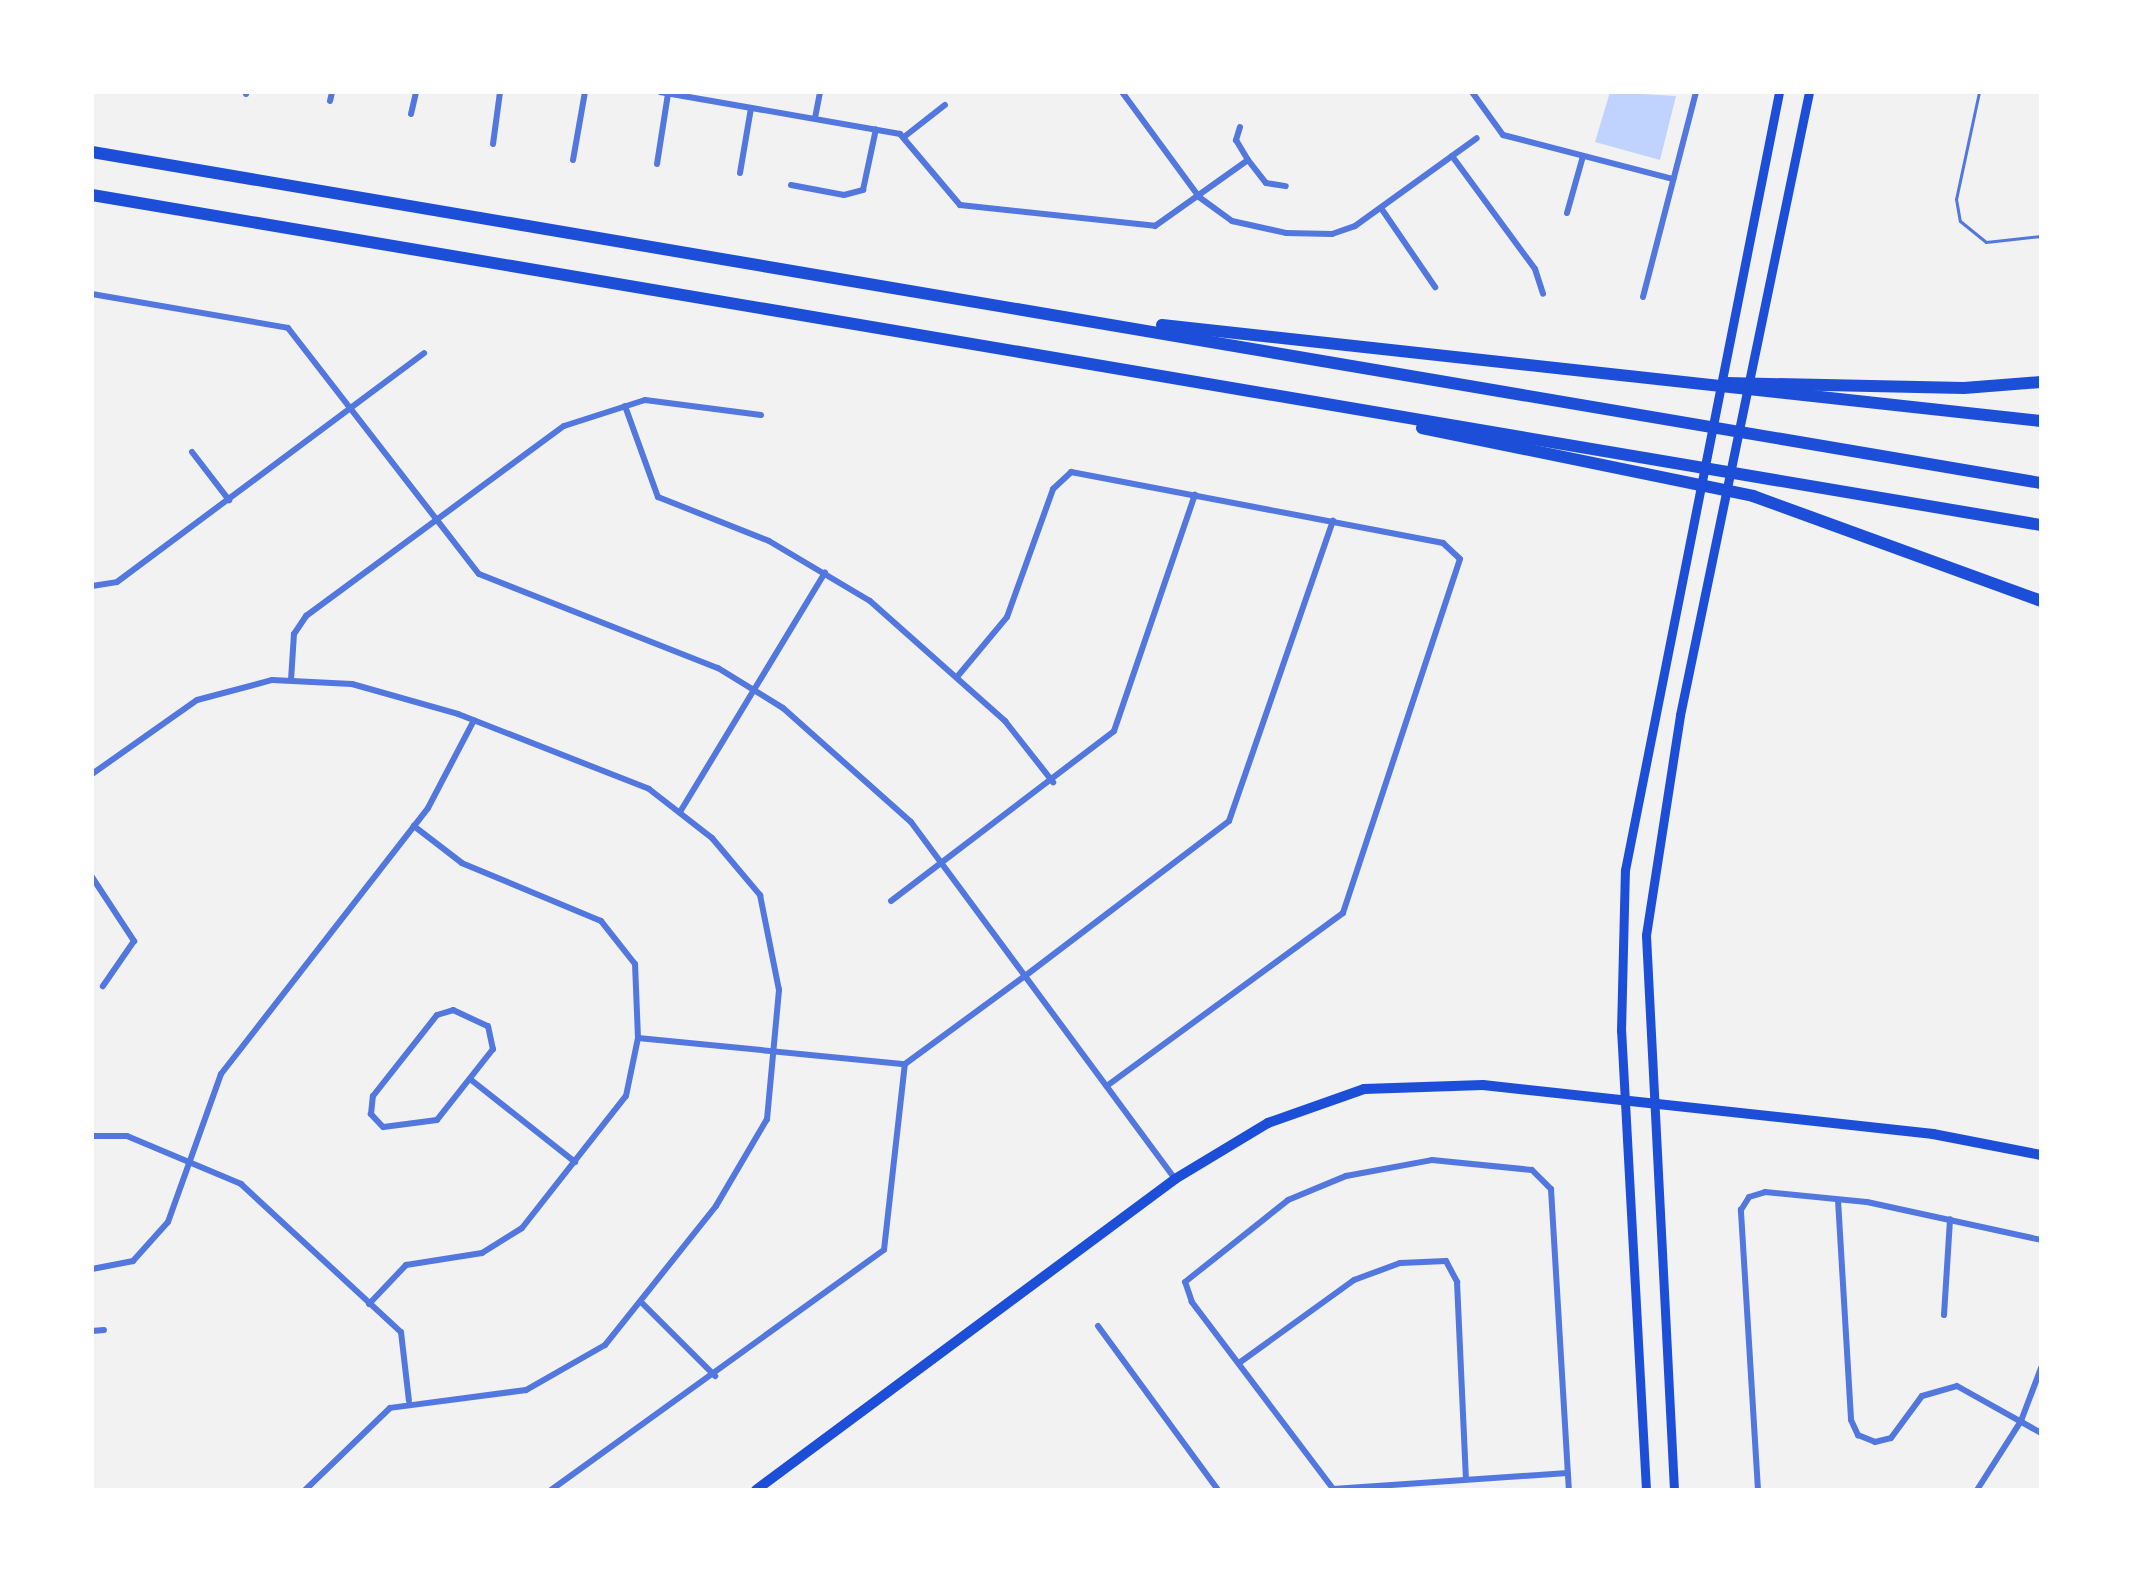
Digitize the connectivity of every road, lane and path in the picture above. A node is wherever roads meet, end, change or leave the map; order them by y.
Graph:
1 (332, 92) edge
2 (416, 92) edge
3 (500, 92) edge
4 (585, 92) edge
5 (729, 92) edge
6 (820, 92) edge
7 (1122, 92) edge
8 (1472, 92) edge
9 (1696, 92) edge
10 (1779, 92) edge
11 (1809, 92) edge
12 (1979, 92) edge
13 (664, 93) edge
14 (330, 101) dead end
15 (727, 104) junction
16 (945, 105) dead end
17 (751, 108) junction
18 (411, 114) dead end
19 (815, 118) junction
20 (1240, 127) dead end
21 (876, 129) junction
22 (904, 137) junction
23 (1477, 138) dead end
24 (493, 144) dead end
25 (92, 152) edge
26 (1452, 156) junction
27 (1583, 156) junction
28 (573, 160) dead end
29 (1248, 160) junction
30 (657, 164) dead end
31 (740, 173) dead end
32 (1673, 179) junction
33 (791, 185) dead end
34 (1286, 186) dead end
35 (92, 195) edge
36 (1199, 197) junction
37 (1381, 208) junction
38 (1567, 213) dead end
39 (2041, 236) edge
40 (1435, 287) dead end
41 (92, 294) edge
42 (1543, 294) dead end
43 (1643, 297) dead end
44 (1102, 322) junction
45 (424, 353) dead end
46 (2041, 382) edge
47 (1682, 385) junction
48 (625, 406) junction
49 (352, 407) junction
50 (1347, 408) junction
51 (761, 415) dead end
52 (2041, 421) edge
53 (192, 452) dead end
54 (2041, 483) edge
55 (1195, 494) junction
56 (229, 500) junction
57 (435, 520) junction
58 (1333, 521) junction
59 (2041, 525) edge
60 (825, 573) junction
61 (92, 586) edge
62 (2041, 601) edge
63 (957, 677) junction
64 (291, 680) junction
65 (754, 690) junction
66 (474, 720) junction
67 (92, 774) edge
68 (1053, 782) junction
69 (680, 812) junction
70 (414, 826) junction
71 (942, 864) junction
72 (92, 877) edge
73 (891, 901) dead end
74 (1025, 976) junction
75 (103, 986) dead end
76 (638, 1038) junction
77 (774, 1051) junction
78 (905, 1064) junction
79 (470, 1079) junction
80 (1107, 1086) junction
81 (1625, 1101) junction
82 (1654, 1104) junction
83 (92, 1136) edge
84 (2041, 1155) edge
85 (190, 1161) junction
86 (575, 1162) junction
87 (1175, 1179) junction
88 (1838, 1200) junction
89 (1950, 1219) junction
90 (2041, 1240) edge
91 (92, 1269) edge
92 (641, 1302) junction
93 (369, 1304) junction
94 (1944, 1315) dead end
95 (1098, 1326) dead end
96 (104, 1330) dead end
97 (92, 1331) edge
98 (1239, 1363) junction
99 (2041, 1368) edge
100 (715, 1376) junction
101 (409, 1401) junction
102 (2021, 1421) junction
103 (2041, 1433) edge
104 (1567, 1473) junction
105 (1466, 1478) junction
106 (310, 1484) junction
107 (761, 1489) edge
108 (305, 1490) edge
109 (317, 1490) edge
110 (551, 1490) edge
111 (1218, 1490) edge
112 (1334, 1490) edge
113 (1569, 1490) edge
114 (1646, 1490) edge
115 (1674, 1490) edge
116 (1758, 1490) edge
117 (1977, 1490) edge

1 - 14 street
2 - 18 street
3 - 24 street
4 - 28 street
5 - 15 street
6 - 19 street
7 - 36 street
8 - 27 street
9 - 32 street
10 - 81 main road
11 - 82 main road
12 - 39 lane
13 - 15 street
13 - 30 street
15 - 17 street
16 - 22 street
17 - 19 street
17 - 31 street
19 - 21 street
20 - 29 street
21 - 22 street
21 - 33 street
22 - 36 street
23 - 26 street
25 - 44 highway
26 - 37 street
26 - 42 street
27 - 32 street
27 - 38 street
29 - 34 street
29 - 36 street
32 - 43 street
35 - 50 highway
36 - 37 street
37 - 40 street
41 - 49 street
44 - 47 highway
44 - 54 highway
45 - 49 street
46 - 47 highway
47 - 52 highway
48 - 51 street
48 - 57 street
48 - 60 street
49 - 56 street
49 - 57 street
50 - 59 highway
50 - 62 highway
53 - 56 street
55 - 58 street
55 - 63 street
55 - 68 street
56 - 61 street
57 - 64 street
57 - 65 street
58 - 74 street
58 - 80 street
60 - 63 street
60 - 65 street
63 - 68 street
64 - 66 street
64 - 67 street
65 - 69 street
65 - 71 street
66 - 69 street
66 - 70 street
68 - 71 street
69 - 77 street
70 - 76 street
70 - 85 street
71 - 73 street
71 - 74 street
72 - 75 street
74 - 78 street
74 - 80 street
76 - 77 street
76 - 86 street
77 - 78 street
77 - 92 street
78 - 100 street
79 - 79 street
79 - 86 street
80 - 87 street
81 - 82 main road
81 - 87 main road
81 - 114 main road
82 - 84 main road
82 - 115 main road
83 - 85 street
85 - 91 street
85 - 93 street
86 - 93 street
87 - 107 main road
88 - 89 street
88 - 102 street
88 - 116 street
89 - 90 street
89 - 94 street
92 - 100 street
92 - 101 street
93 - 101 street
95 - 111 street
96 - 97 street
98 - 104 street
98 - 105 street
98 - 112 street
99 - 102 street
100 - 110 street
101 - 106 street
102 - 103 street
102 - 117 street
104 - 105 street
104 - 113 street
105 - 112 street
106 - 108 street
106 - 109 street

